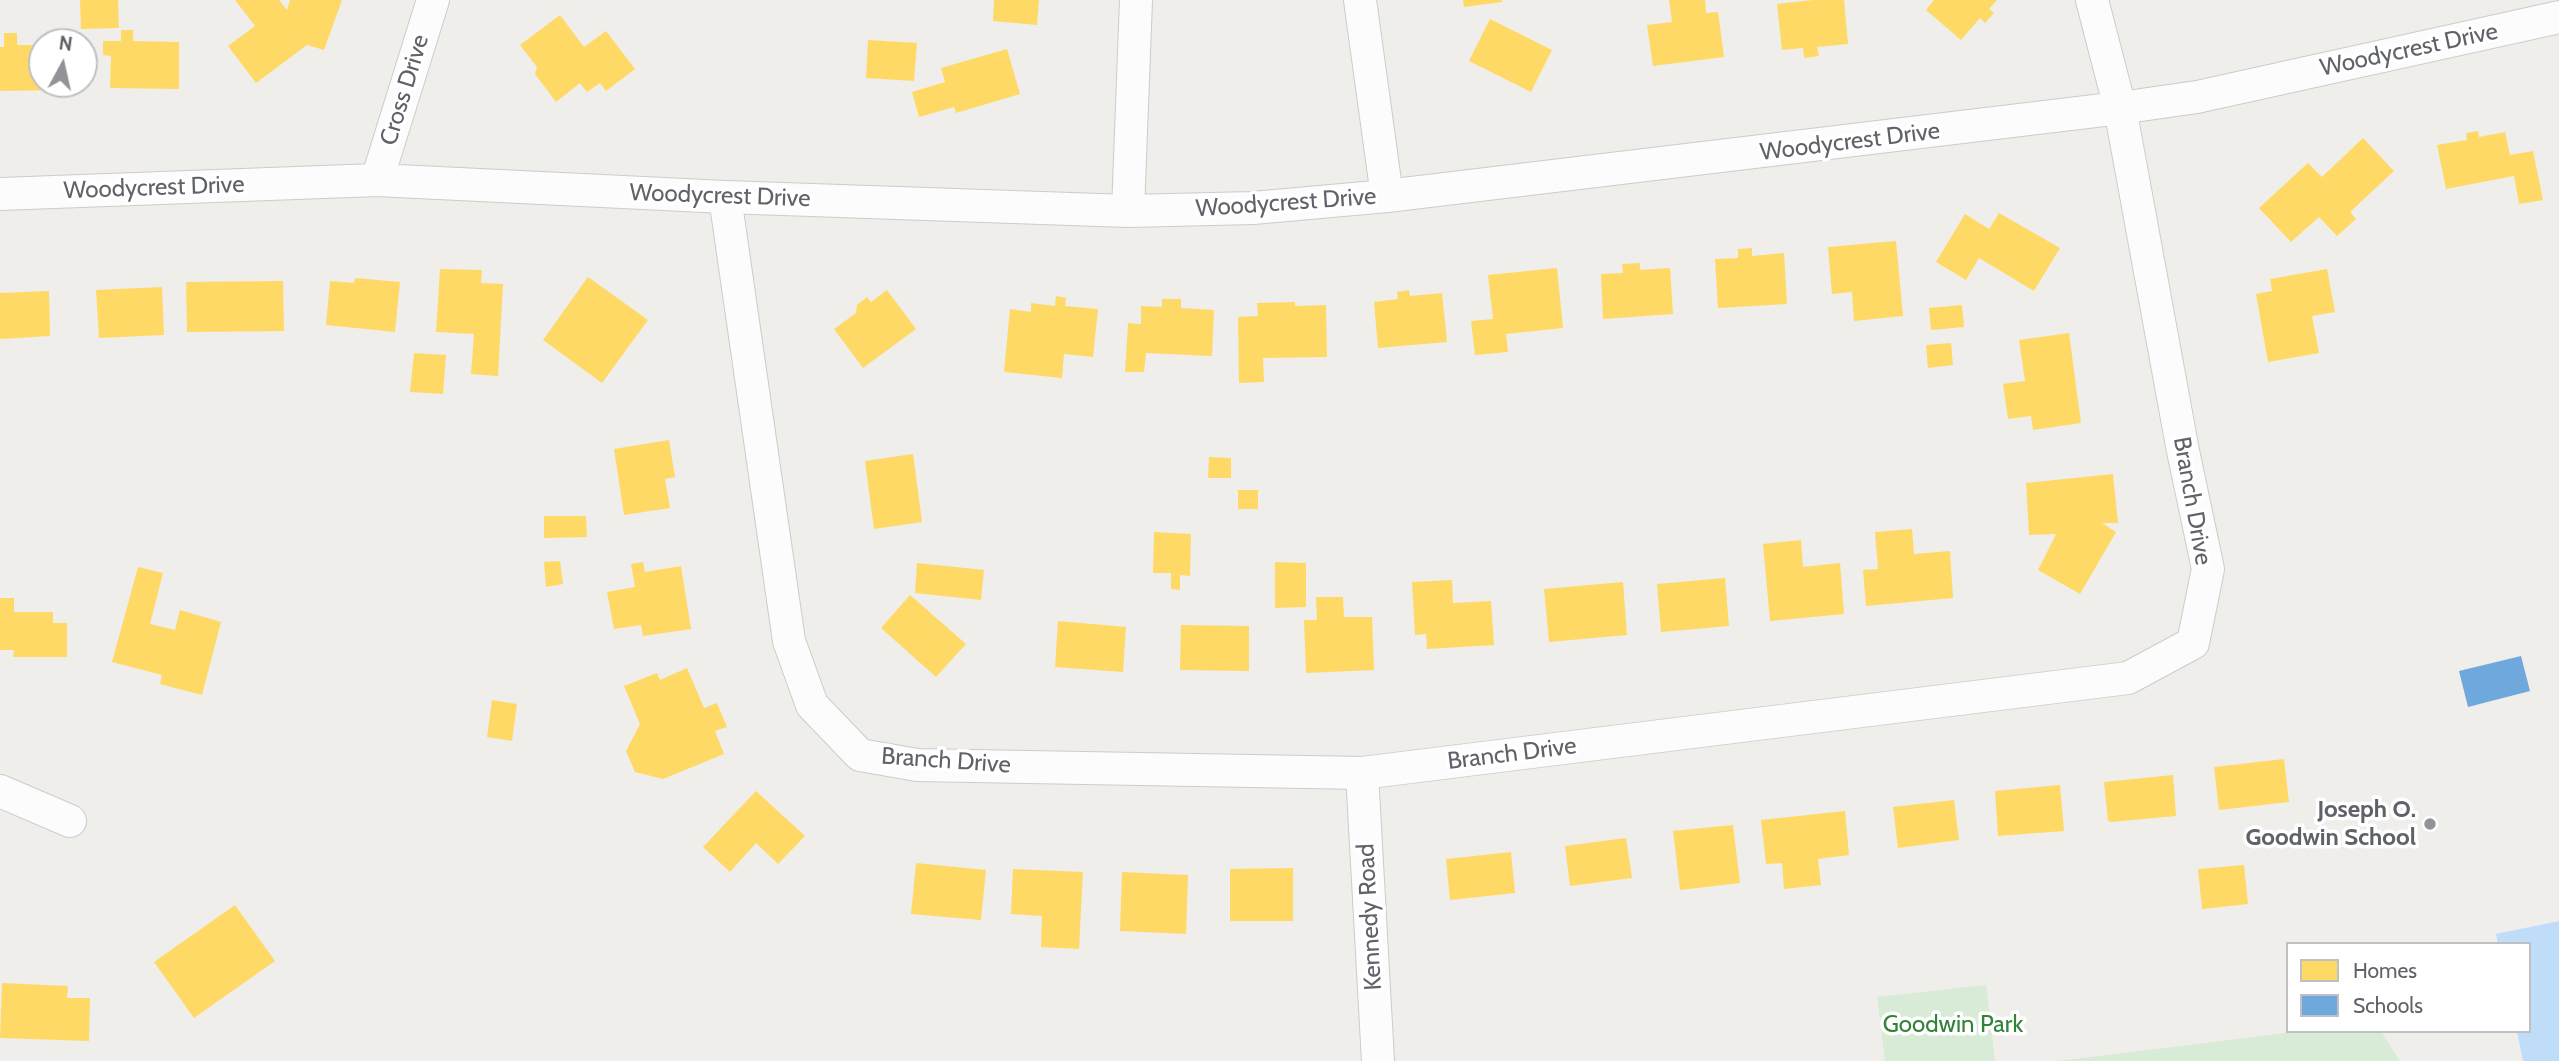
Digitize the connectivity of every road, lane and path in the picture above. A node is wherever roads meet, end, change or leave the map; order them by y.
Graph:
1 (433, 0) edge
2 (1136, 0) edge
3 (1360, 0) edge
4 (2092, 0) edge
5 (2559, 17) edge
6 (2120, 108) junction
7 (377, 180) junction
8 (0, 194) edge
9 (1387, 196) junction
10 (725, 197) junction
11 (1128, 211) junction
12 (1362, 773) junction
13 (0, 791) edge
14 (70, 821) dead end
15 (1378, 1061) edge

1 - 7 street, Cross Drive
2 - 11 street
3 - 9 street
4 - 6 street
5 - 6 street, Woodycrest Drive
6 - 9 street, Woodycrest Drive
6 - 12 street, Branch Drive
7 - 8 street, Woodycrest Drive
7 - 10 street, Woodycrest Drive
9 - 11 street, Woodycrest Drive
10 - 11 street, Woodycrest Drive
10 - 12 street, Branch Drive
12 - 15 street, Kennedy Road
13 - 14 street

